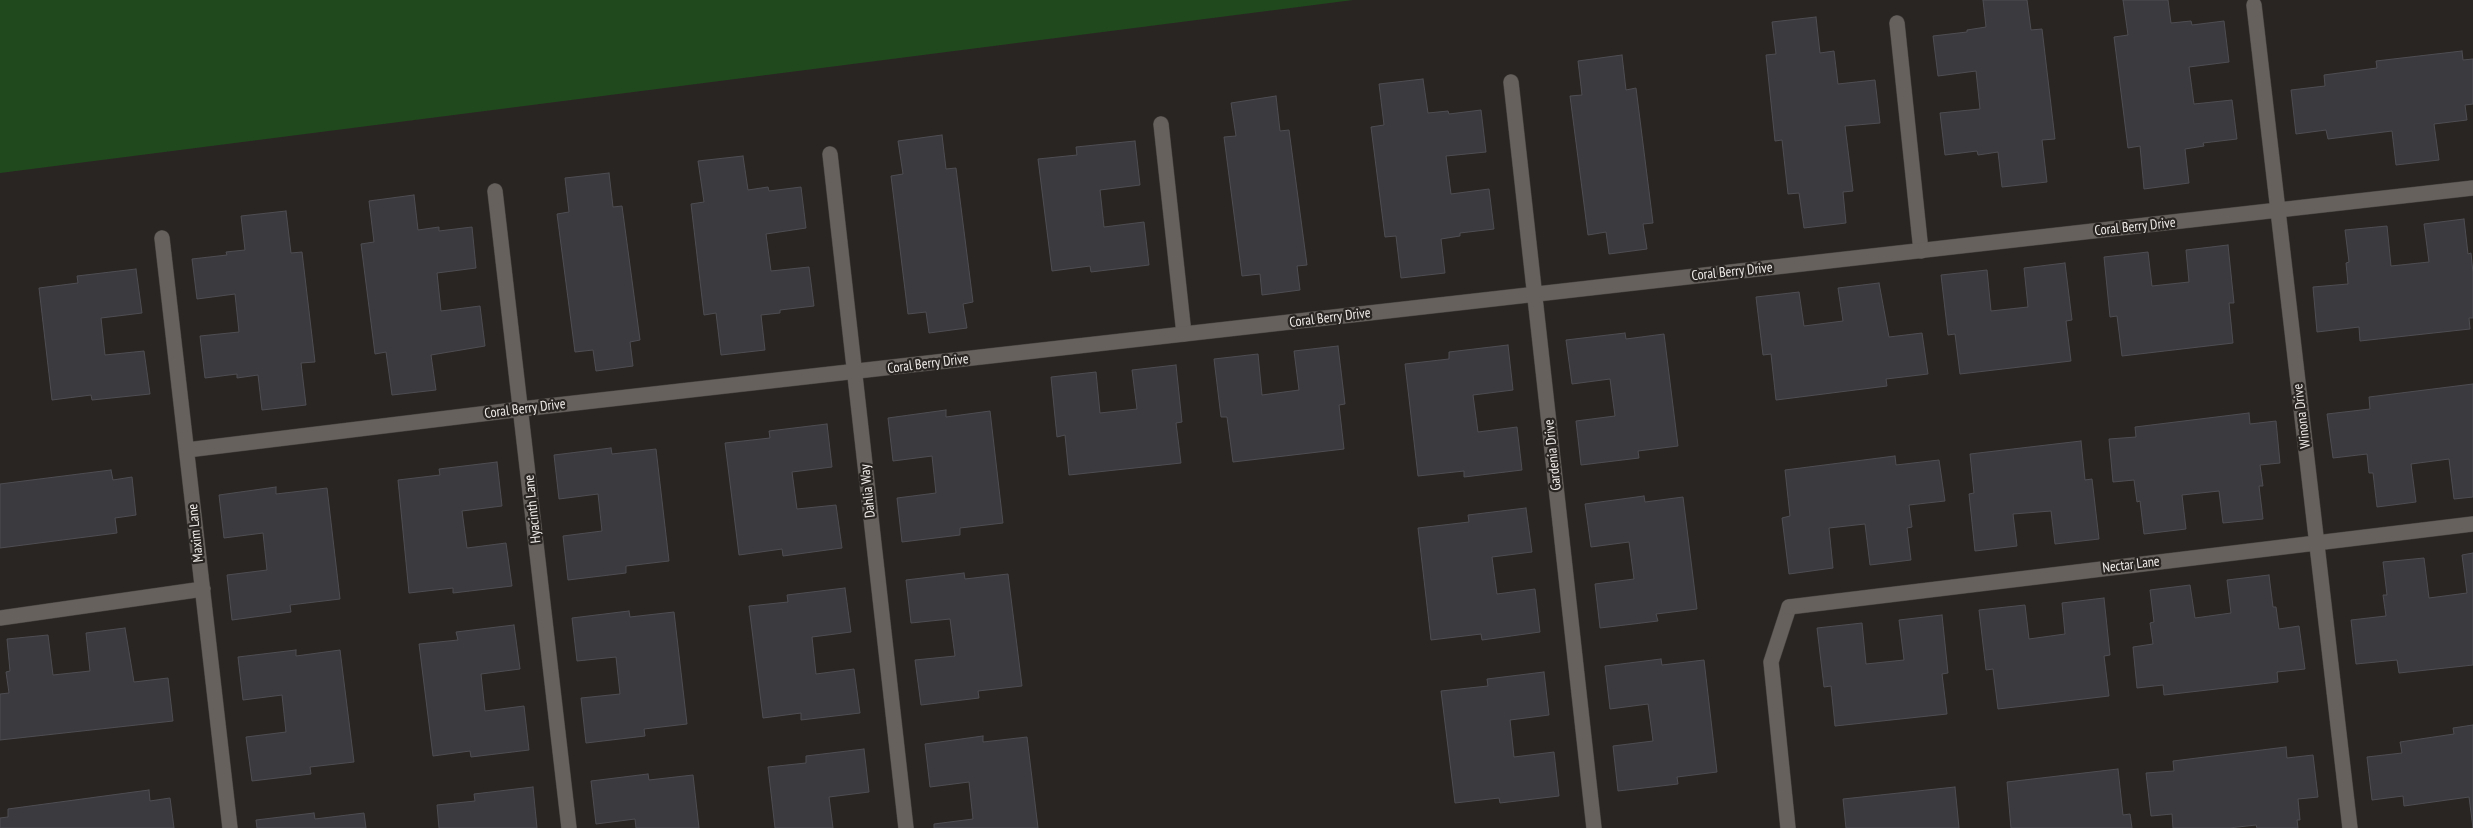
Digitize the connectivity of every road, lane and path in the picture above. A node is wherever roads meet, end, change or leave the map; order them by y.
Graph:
1 (2254, 5) dead end
2 (1897, 23) dead end
3 (1511, 82) dead end
4 (1161, 124) dead end
5 (830, 154) dead end
6 (2473, 188) edge
7 (495, 190) dead end
8 (2279, 211) junction
9 (162, 238) dead end
10 (1921, 251) junction
11 (1535, 294) junction
12 (1184, 334) junction
13 (855, 372) junction
14 (522, 409) junction
15 (187, 450) junction
16 (2473, 524) edge
17 (2317, 543) junction
18 (203, 589) junction
19 (0, 618) edge
20 (230, 828) edge
21 (569, 828) edge
22 (906, 828) edge
23 (1594, 828) edge
24 (1788, 828) edge
25 (2350, 828) edge

1 - 8 street, Winona Drive
2 - 10 street
3 - 11 street, Gardenia Drive
4 - 12 street
5 - 13 street, Dahlia Way
6 - 8 street, Coral Berry Drive
7 - 14 street, Hyacinth Lane
8 - 10 street, Coral Berry Drive
8 - 17 street, Winona Drive
9 - 15 street, Maxim Lane
10 - 11 street, Coral Berry Drive
11 - 12 street, Coral Berry Drive
11 - 23 street, Gardenia Drive
12 - 13 street, Coral Berry Drive
13 - 14 street, Coral Berry Drive
13 - 22 street, Dahlia Way
14 - 15 street, Coral Berry Drive
14 - 21 street, Hyacinth Lane
15 - 18 street, Maxim Lane
16 - 17 street, Nectar Lane
17 - 24 street, Nectar Lane
17 - 25 street, Winona Drive
18 - 19 street
18 - 20 street, Maxim Lane

